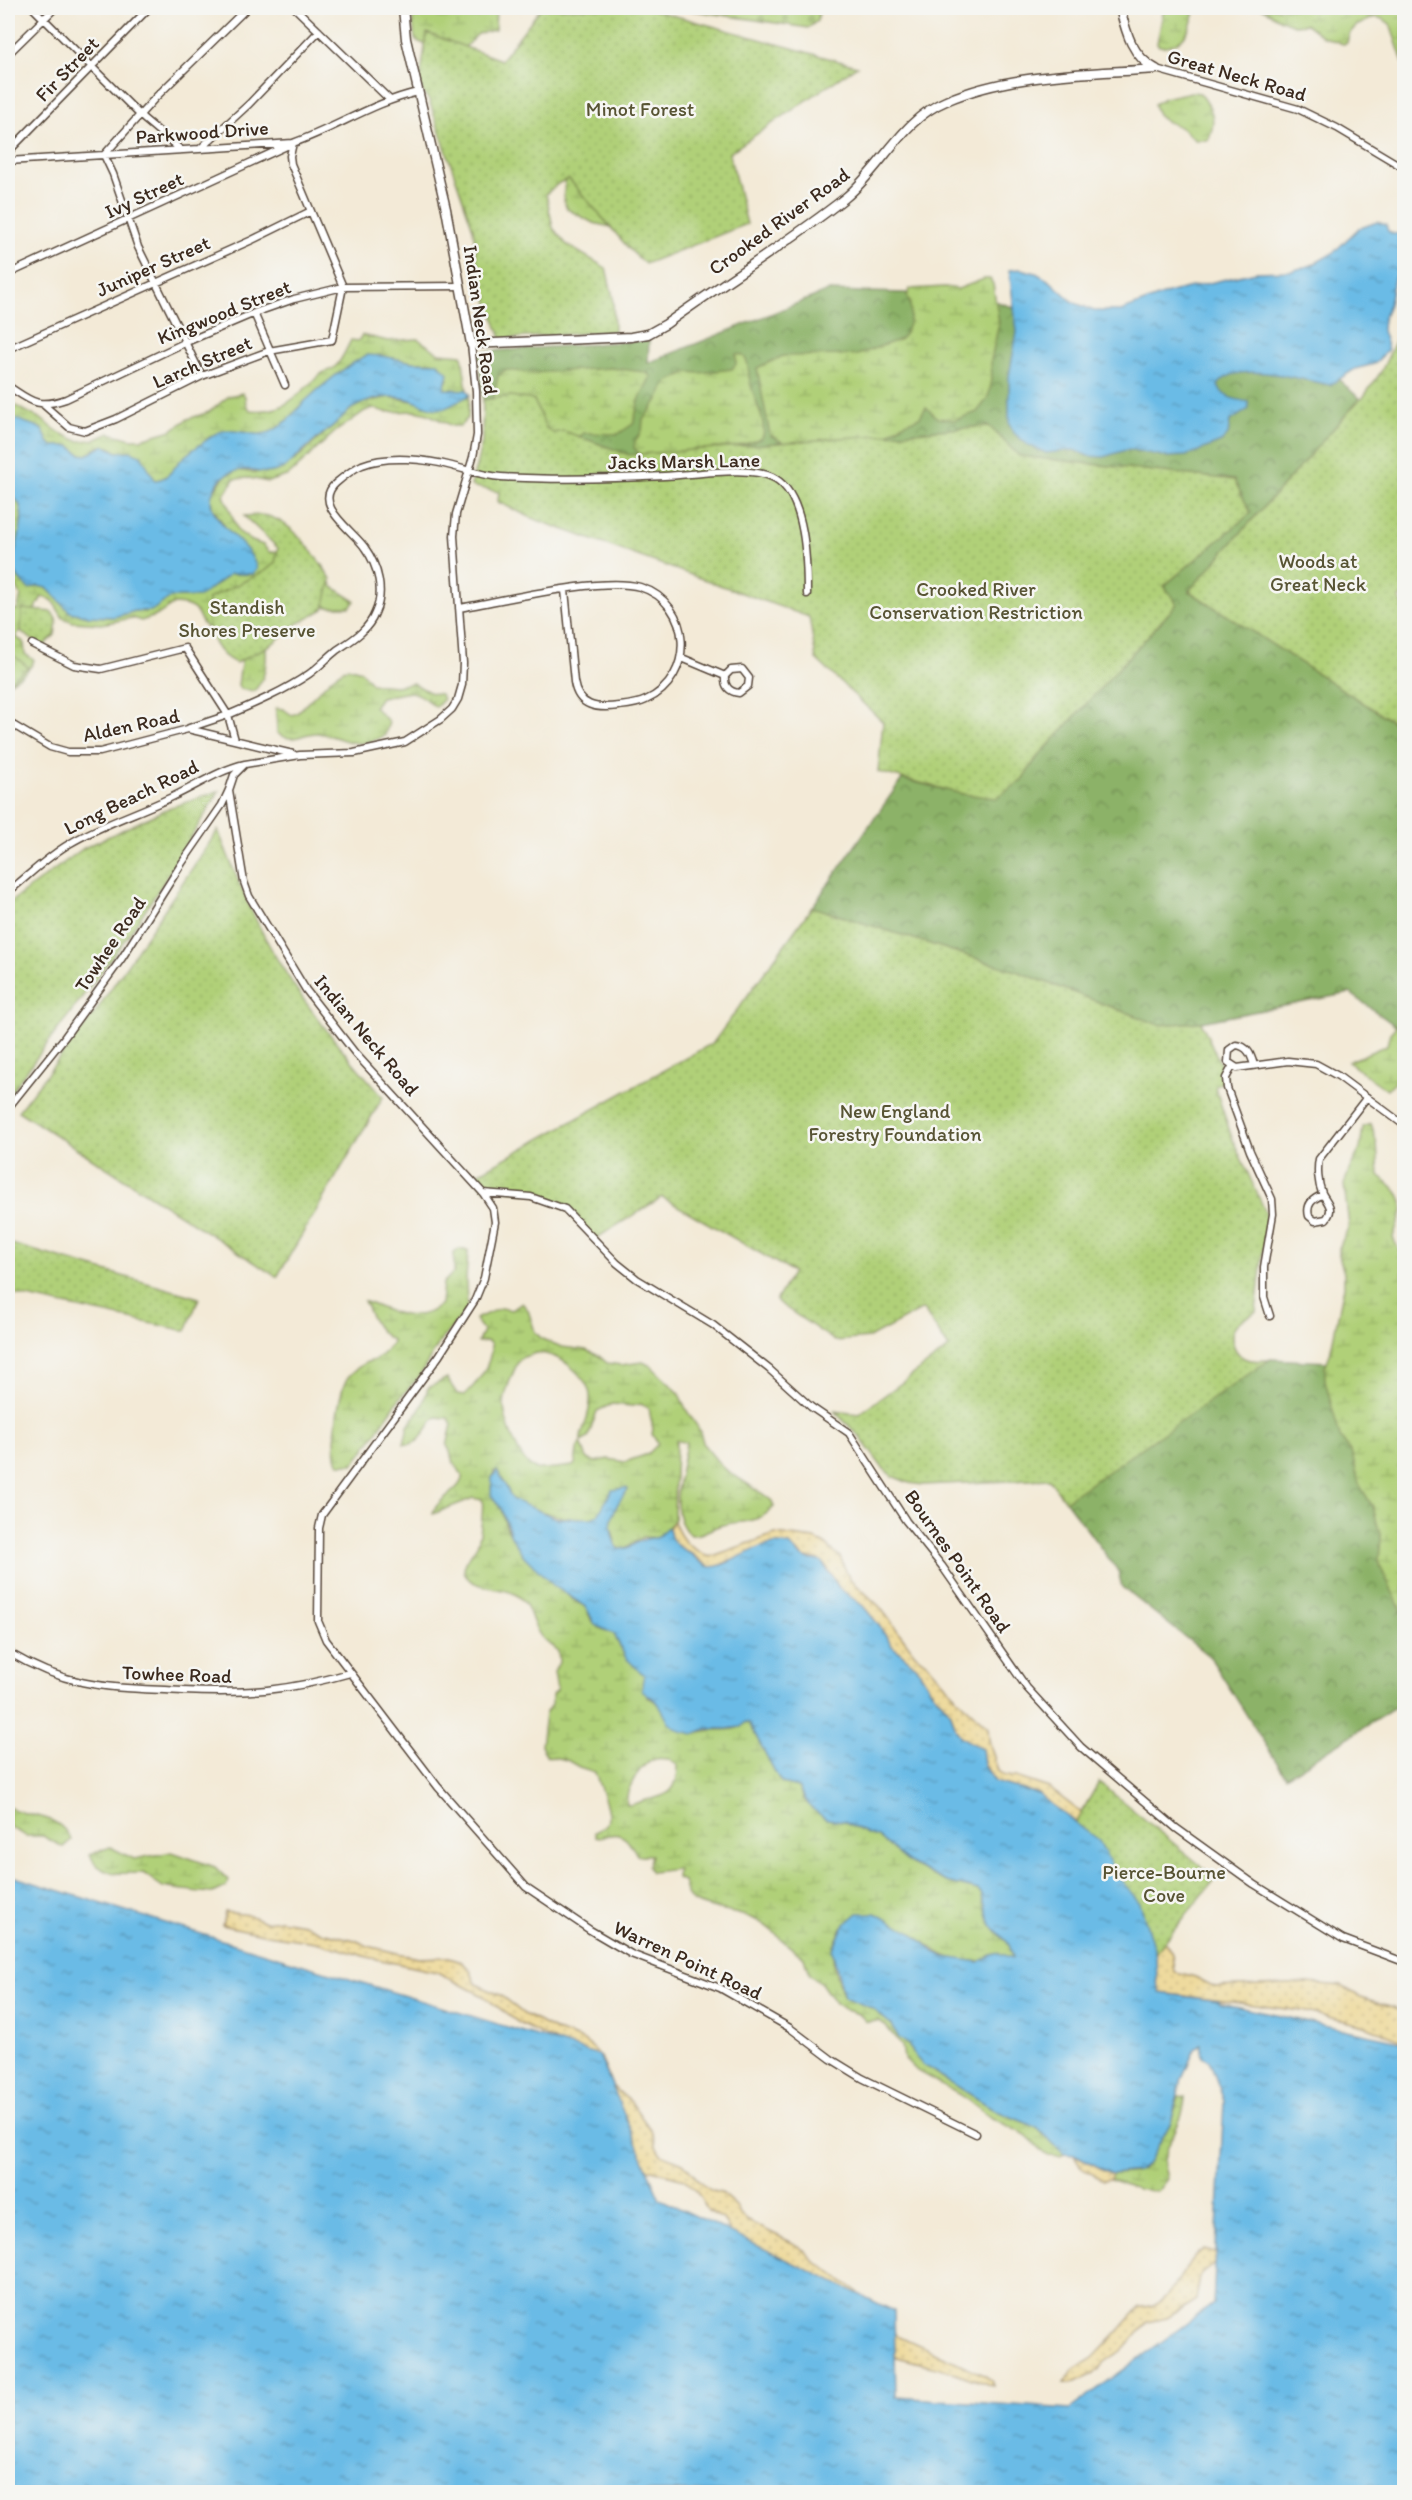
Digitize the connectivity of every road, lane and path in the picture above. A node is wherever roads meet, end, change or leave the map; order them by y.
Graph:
1 (33, 8) edge
2 (55, 8) edge
3 (149, 8) edge
4 (247, 8) edge
5 (295, 8) edge
6 (403, 8) edge
7 (1120, 8) edge
8 (44, 19) junction
9 (319, 31) junction
10 (8, 54) edge
11 (92, 66) junction
12 (1156, 69) junction
13 (418, 92) junction
14 (390, 100) junction
15 (140, 114) junction
16 (293, 143) junction
17 (200, 149) junction
18 (181, 150) junction
19 (8, 152) edge
20 (104, 155) junction
21 (8, 161) edge
22 (1404, 168) edge
23 (311, 211) junction
24 (127, 221) junction
25 (8, 274) edge
26 (155, 283) junction
27 (461, 286) junction
28 (343, 287) junction
29 (254, 313) junction
30 (184, 343) junction
31 (471, 344) junction
32 (8, 349) edge
33 (269, 351) junction
34 (202, 376) junction
35 (285, 385) dead end
36 (8, 386) edge
37 (44, 405) junction
38 (468, 471) junction
39 (565, 590) junction
40 (807, 594) dead end
41 (459, 608) junction
42 (32, 644) dead end
43 (682, 658) junction
44 (725, 676) junction
45 (228, 715) junction
46 (8, 722) edge
47 (188, 729) junction
48 (235, 740) junction
49 (301, 755) junction
50 (245, 764) junction
51 (229, 790) junction
52 (8, 892) edge
53 (1254, 1065) junction
54 (1232, 1067) junction
55 (1367, 1097) junction
56 (8, 1108) edge
57 (1404, 1125) edge
58 (483, 1193) junction
59 (1322, 1195) dead end
60 (1270, 1316) dead end
61 (8, 1652) edge
62 (350, 1672) junction
63 (403, 1739) joint
64 (1404, 1962) edge
65 (976, 2134) dead end

1 - 8 street
2 - 8 street
3 - 11 street, Fir Street
4 - 15 street
5 - 9 street
6 - 13 street, Indian Neck Road
7 - 12 street, Great Neck Road
8 - 10 street
8 - 11 street
9 - 14 street
9 - 17 street
11 - 15 street
11 - 19 street, Fir Street
12 - 22 street, Great Neck Road
12 - 31 street, Crooked River Road
13 - 14 street, Parkwood Drive
13 - 27 street, Indian Neck Road
14 - 16 street, Parkwood Drive
15 - 18 street
15 - 20 street
16 - 17 street, Parkwood Drive
16 - 23 street
16 - 24 street, Ivy Street
17 - 18 street, Parkwood Drive
18 - 20 street, Parkwood Drive
20 - 21 street, Parkwood Drive
20 - 24 street
23 - 26 street, Juniper Street
23 - 28 street
24 - 25 street, Ivy Street
24 - 26 street
26 - 30 street
26 - 32 street, Juniper Street
27 - 28 street, Kingwood Street
27 - 31 street, Indian Neck Road
28 - 29 street, Kingwood Street
28 - 33 street, Larch Street
29 - 30 street, Kingwood Street
29 - 33 street
30 - 34 street
30 - 37 street, Kingwood Street
31 - 38 street, Indian Neck Road
33 - 34 street, Larch Street
33 - 35 street
34 - 37 street, Larch Street
36 - 37 street, Larch Street
38 - 40 street, Jacks Marsh Lane
38 - 41 street, Indian Neck Road
38 - 45 street, Jacks Marsh Lane
39 - 41 street
39 - 43 street
39 - 43 street
41 - 49 street, Indian Neck Road
42 - 45 street
43 - 44 street
44 - 44 street
45 - 47 street
45 - 48 street
46 - 47 street, Alden Road
47 - 48 street, Alden Road
48 - 49 street, Alden Road
49 - 50 street, Indian Neck Road
50 - 51 street
50 - 52 street, Long Beach Road
51 - 56 street, Towhee Road
51 - 58 street, Indian Neck Road
53 - 54 street
53 - 54 street
53 - 55 street
54 - 60 street
55 - 57 street
55 - 59 street
58 - 62 street, Indian Neck Road
58 - 64 street, Bournes Point Road
61 - 62 street, Towhee Road
62 - 63 street, Indian Neck Road
63 - 65 street, Warren Point Road

